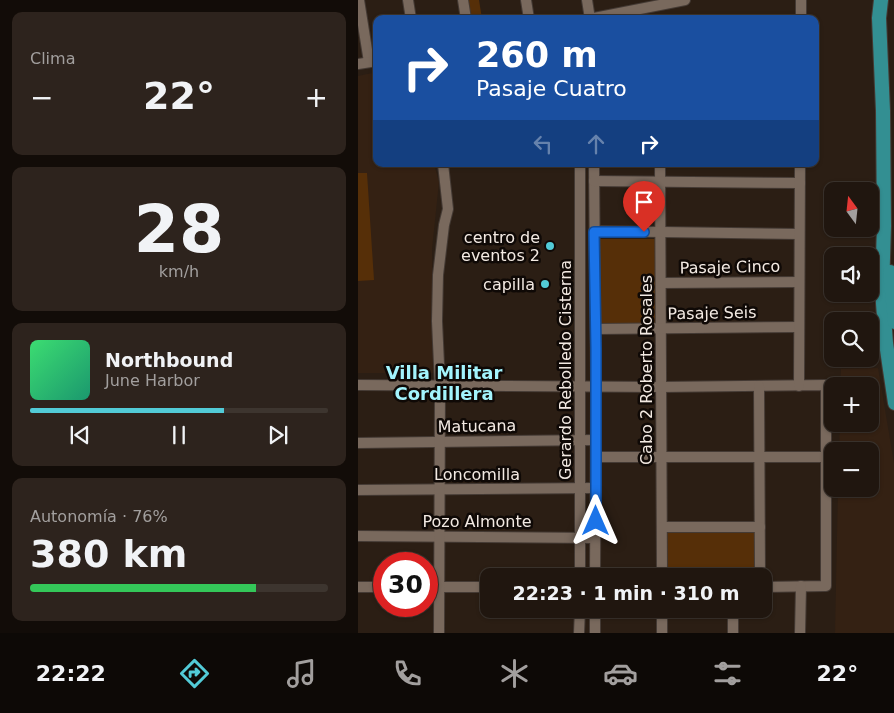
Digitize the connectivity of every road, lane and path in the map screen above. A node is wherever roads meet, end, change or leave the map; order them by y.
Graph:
1 (408, 0) edge
2 (463, 0) edge
3 (526, 0) edge
4 (587, 0) edge
5 (685, 0) edge
6 (801, 0) edge
7 (881, 0) edge
8 (670, 1) edge
9 (361, 2) edge
10 (647, 4) edge
11 (410, 15) edge
12 (465, 15) edge
13 (528, 15) edge
14 (590, 15) edge
15 (603, 15) edge
16 (801, 15) edge
17 (373, 61) edge
18 (358, 64) edge
19 (443, 167) edge
20 (580, 167) edge
21 (594, 167) edge
22 (660, 167) edge
23 (800, 167) edge
24 (594, 181) junction
25 (660, 182) junction
26 (800, 183) junction
27 (884, 226) junction
28 (594, 232) junction
29 (660, 233) junction
30 (799, 234) junction
31 (799, 282) junction
32 (661, 283) junction
33 (894, 322) edge
34 (798, 327) junction
35 (661, 328) junction
36 (596, 329) junction
37 (358, 385) edge
38 (440, 386) junction
39 (596, 386) junction
40 (759, 386) junction
41 (799, 386) junction
42 (581, 387) junction
43 (661, 387) junction
44 (894, 403) edge
45 (580, 440) junction
46 (596, 440) junction
47 (440, 442) junction
48 (827, 442) edge
49 (358, 443) edge
50 (596, 457) junction
51 (760, 457) junction
52 (824, 457) edge
53 (662, 458) junction
54 (596, 488) junction
55 (438, 489) junction
56 (580, 489) junction
57 (358, 490) edge
58 (827, 497) edge
59 (662, 527) junction
60 (760, 527) junction
61 (358, 536) edge
62 (439, 536) junction
63 (580, 537) junction
64 (595, 538) junction
65 (580, 568) edge
66 (595, 568) edge
67 (662, 568) edge
68 (760, 568) edge
69 (801, 586) junction
70 (373, 587) edge
71 (438, 587) junction
72 (480, 587) edge
73 (772, 587) edge
74 (358, 588) edge
75 (580, 618) edge
76 (595, 618) edge
77 (662, 618) edge
78 (732, 618) edge
79 (439, 633) edge
80 (580, 633) edge
81 (595, 633) edge
82 (662, 633) edge
83 (733, 633) edge
84 (800, 633) edge

1 - 11 street
2 - 12 street
3 - 13 street
4 - 14 street
5 - 8 street
6 - 16 street
7 - 27 main road
8 - 10 street
9 - 17 street
10 - 15 street
17 - 18 street
19 - 38 street
20 - 42 street, Gerardo Rebolledo Cisterna
21 - 24 street, Gerardo Rebolledo Cisterna
22 - 25 street, Cabo 2 Roberto Rosales
23 - 26 street
24 - 25 street
24 - 28 street, Gerardo Rebolledo Cisterna
25 - 26 street
25 - 29 street, Cabo 2 Roberto Rosales
26 - 30 street
27 - 33 main road
27 - 44 main road
28 - 29 street
28 - 36 street, Gerardo Rebolledo Cisterna
29 - 30 street
29 - 32 street, Cabo 2 Roberto Rosales
30 - 31 street
31 - 32 street, Pasaje Cinco
31 - 34 street
32 - 35 street, Cabo 2 Roberto Rosales
34 - 35 street, Pasaje Seis
34 - 41 street
35 - 36 street, Pasaje Seis
35 - 43 street, Cabo 2 Roberto Rosales
36 - 39 street, Gerardo Rebolledo Cisterna
37 - 38 street
38 - 42 street
38 - 47 street
39 - 42 street
39 - 43 street
39 - 46 street, Gerardo Rebolledo Cisterna
40 - 41 street
40 - 43 street
40 - 51 street
41 - 48 street
42 - 45 street, Gerardo Rebolledo Cisterna
43 - 53 street, Cabo 2 Roberto Rosales
45 - 46 street, Matucana
45 - 47 street, Matucana
45 - 56 street, Gerardo Rebolledo Cisterna
46 - 50 street, Gerardo Rebolledo Cisterna
47 - 49 street, Matucana
47 - 55 street
50 - 53 street
50 - 54 street, Gerardo Rebolledo Cisterna
51 - 52 street
51 - 53 street
51 - 60 street
53 - 59 street, Cabo 2 Roberto Rosales
54 - 56 street, Loncomilla
54 - 64 street, Gerardo Rebolledo Cisterna
55 - 56 street, Loncomilla
55 - 57 street, Loncomilla
55 - 62 street
56 - 63 street, Gerardo Rebolledo Cisterna
58 - 69 street
59 - 60 street
59 - 67 street, Cabo 2 Roberto Rosales
60 - 68 street
61 - 62 street, Pozo Almonte
62 - 63 street, Pozo Almonte
62 - 71 street
63 - 64 street, Pozo Almonte
63 - 65 street, Gerardo Rebolledo Cisterna
64 - 66 street, Gerardo Rebolledo Cisterna
69 - 73 street
69 - 84 street
70 - 74 street
71 - 72 street
71 - 79 street
75 - 80 street
76 - 81 street
77 - 82 street
78 - 83 street

